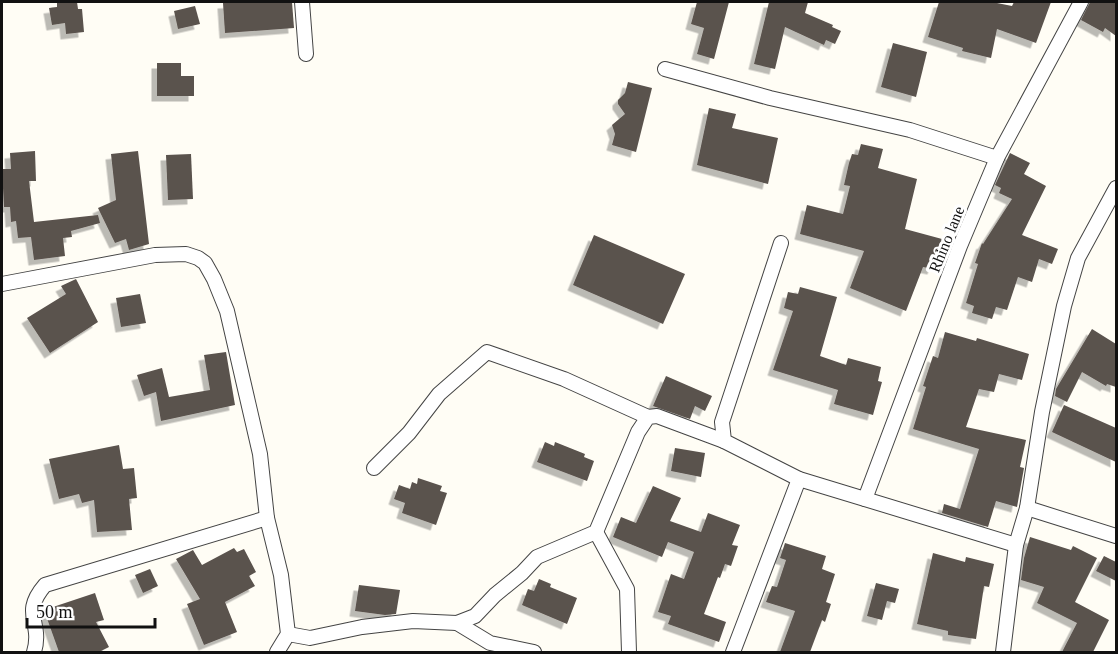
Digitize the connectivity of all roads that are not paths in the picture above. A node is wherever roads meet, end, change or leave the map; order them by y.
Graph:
1 (302, 2) edge
2 (1079, 2) edge
3 (306, 54) dead end
4 (665, 69) dead end
5 (997, 158) junction
6 (1116, 188) edge
7 (781, 243) dead end
8 (2, 284) edge
9 (648, 417) junction
10 (724, 441) junction
11 (374, 468) dead end
12 (799, 479) junction
13 (865, 499) junction
14 (1026, 508) junction
15 (267, 519) junction
16 (596, 532) junction
17 (1116, 536) edge
18 (1016, 545) junction
19 (457, 623) junction
20 (288, 634) junction
21 (34, 652) edge
22 (277, 652) edge
23 (534, 652) edge
24 (629, 652) edge
25 (733, 652) edge
26 (1002, 652) edge

1 - 3 street
2 - 5 street, Rhino lane
4 - 5 street
5 - 13 street, Rhino lane
6 - 14 street
7 - 10 street
8 - 15 street
9 - 10 street
9 - 11 street
9 - 16 street
10 - 12 street
12 - 13 street
12 - 25 street
13 - 18 street
14 - 17 street
14 - 18 street
15 - 20 street
15 - 21 street
16 - 19 street
16 - 24 street
18 - 26 street
19 - 20 street
19 - 23 street
20 - 22 street

